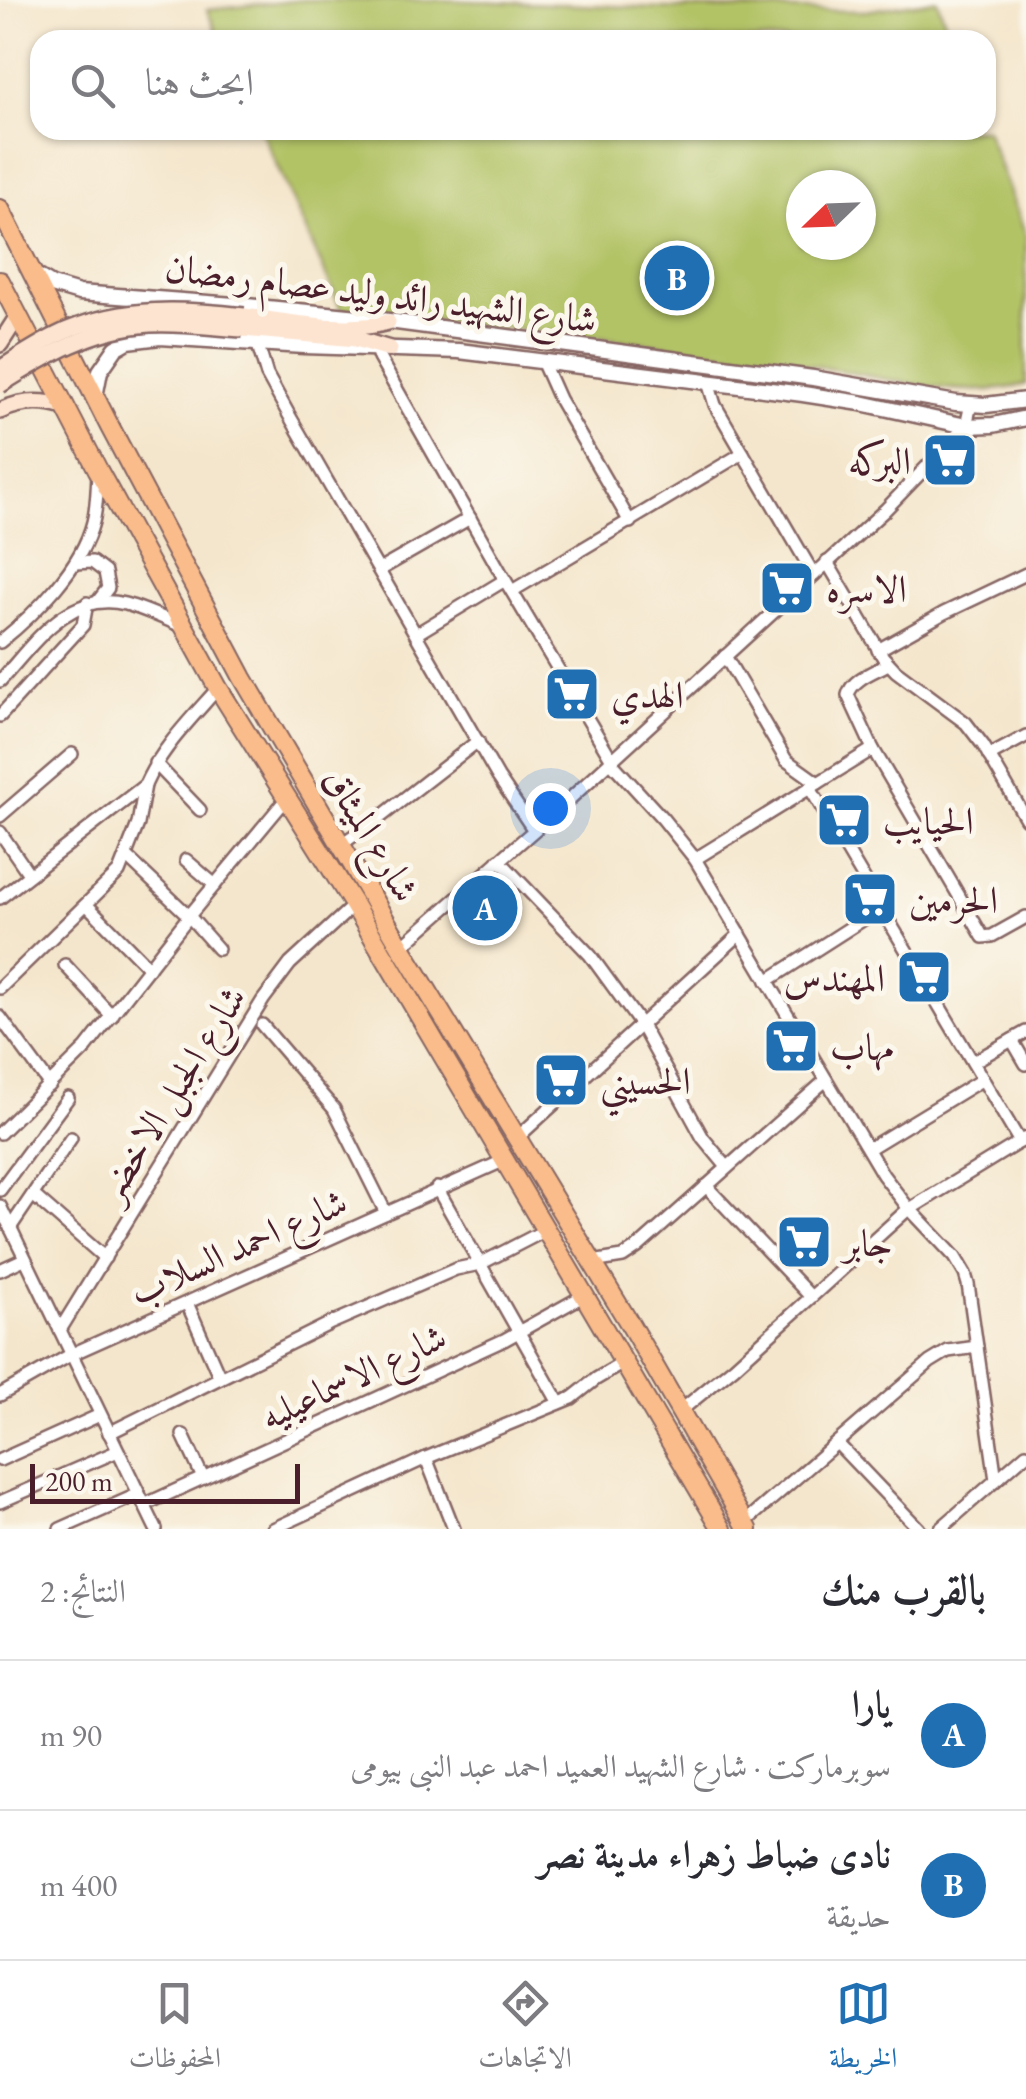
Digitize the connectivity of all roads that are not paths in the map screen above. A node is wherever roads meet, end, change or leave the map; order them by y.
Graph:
1 (0, 208) edge
2 (30, 271) junction
3 (0, 281) edge
4 (104, 295) junction
5 (18, 316) junction
6 (388, 322) junction
7 (244, 323) junction
8 (257, 342) junction
9 (0, 344) edge
10 (383, 349) junction
11 (586, 349) junction
12 (113, 351) junction
13 (542, 361) junction
14 (585, 366) junction
15 (0, 371) edge
16 (708, 382) junction
17 (0, 385) edge
18 (95, 397) junction
19 (1026, 400) edge
20 (972, 404) junction
21 (64, 407) junction
22 (3, 409) edge
23 (1026, 418) edge
24 (966, 426) junction
25 (743, 453) junction
26 (98, 470) junction
27 (470, 518) junction
28 (630, 522) junction
29 (828, 562) junction
30 (75, 563) junction
31 (379, 570) junction
32 (1026, 574) edge
33 (814, 575) junction
34 (509, 586) junction
35 (93, 602) junction
36 (184, 627) junction
37 (416, 634) junction
38 (0, 642) edge
39 (878, 650) junction
40 (726, 656) junction
41 (888, 664) junction
42 (0, 681) edge
43 (218, 688) junction
44 (0, 716) edge
45 (1026, 736) edge
46 (478, 741) junction
47 (873, 748) junction
48 (72, 754) dead end
49 (989, 756) junction
50 (611, 761) junction
51 (155, 763) junction
52 (145, 785) junction
53 (814, 785) junction
54 (287, 798) junction
55 (200, 810) dead end
56 (0, 816) edge
57 (1026, 819) edge
58 (533, 829) junction
59 (0, 832) edge
60 (340, 844) junction
61 (126, 856) junction
62 (695, 859) junction
63 (186, 860) dead end
64 (499, 860) junction
65 (29, 874) junction
66 (215, 885) junction
67 (0, 898) edge
68 (87, 905) junction
69 (354, 906) junction
70 (882, 908) junction
71 (189, 916) junction
72 (1026, 917) edge
73 (740, 934) junction
74 (401, 947) junction
75 (218, 949) dead end
76 (65, 965) dead end
77 (149, 968) junction
78 (767, 980) junction
79 (0, 988) edge
80 (112, 1016) junction
81 (0, 1017) edge
82 (262, 1025) dead end
83 (641, 1025) junction
84 (1026, 1032) edge
85 (1012, 1040) junction
86 (973, 1062) junction
87 (1026, 1064) edge
88 (983, 1079) junction
89 (826, 1080) junction
90 (50, 1085) junction
91 (68, 1098) dead end
92 (0, 1133) edge
93 (72, 1138) dead end
94 (517, 1138) junction
95 (1023, 1140) edge
96 (868, 1149) junction
97 (505, 1160) junction
98 (727, 1167) junction
99 (706, 1186) junction
100 (437, 1188) junction
101 (0, 1190) edge
102 (33, 1196) junction
103 (0, 1206) edge
104 (910, 1208) junction
105 (386, 1212) junction
106 (10, 1228) junction
107 (546, 1230) junction
108 (24, 1258) junction
109 (104, 1258) junction
110 (592, 1261) junction
111 (480, 1264) junction
112 (0, 1270) edge
113 (571, 1276) junction
114 (613, 1296) junction
115 (811, 1297) junction
116 (187, 1303) junction
117 (588, 1304) junction
118 (60, 1330) junction
119 (519, 1332) junction
120 (977, 1347) junction
121 (72, 1354) junction
122 (624, 1362) junction
123 (220, 1378) junction
124 (0, 1394) edge
125 (560, 1403) junction
126 (679, 1412) junction
127 (100, 1414) junction
128 (109, 1433) junction
129 (184, 1435) dead end
130 (837, 1442) junction
131 (118, 1451) junction
132 (1026, 1454) edge
133 (426, 1458) junction
134 (0, 1460) edge
135 (203, 1478) junction
136 (996, 1480) junction
137 (141, 1500) junction
138 (0, 1502) edge
139 (298, 1524) edge
140 (746, 1526) edge
141 (60, 1529) edge
142 (156, 1529) edge
143 (273, 1529) edge
144 (454, 1529) edge
145 (722, 1529) edge
146 (919, 1529) edge
147 (940, 1529) edge

1 - 2 main road, شارع الميثاق
2 - 4 street, شارع الشهيد رائد وليد عصام رمضان
2 - 18 main road, شارع الميثاق
3 - 5 main road, شارع الميثاق
4 - 6 street, شارع الشهيد رائد وليد عصام رمضان
4 - 12 street
5 - 9 main road
5 - 21 main road, شارع الميثاق
6 - 7 main road
6 - 11 street, شارع الشهيد رائد وليد عصام رمضان
7 - 10 main road
7 - 15 main road, bridge
7 - 17 main road, bridge
8 - 10 street, شارع الشهيد رائد وليد عصام رمضان
8 - 12 street, شارع الشهيد رائد وليد عصام رمضان
8 - 31 street
10 - 13 street, شارع الشهيد رائد وليد عصام رمضان
10 - 27 street
11 - 14 street
11 - 20 street, شارع الشهيد رائد وليد عصام رمضان
12 - 18 street
13 - 14 street, شارع الشهيد رائد وليد عصام رمضان
13 - 28 street
14 - 16 street, شارع الشهيد رائد وليد عصام رمضان
15 - 22 main road
16 - 24 street, شارع الشهيد رائد وليد عصام رمضان
16 - 25 street
18 - 60 main road, شارع الميثاق
19 - 20 street, شارع الشهيد رائد وليد عصام رمضان
20 - 24 street
21 - 22 main road
21 - 26 main road, شارع الميثاق
23 - 24 street, شارع الشهيد رائد وليد عصام رمضان
24 - 29 street
25 - 28 street
25 - 33 street
26 - 30 street
26 - 36 main road, شارع الميثاق
27 - 31 street
27 - 34 street
28 - 34 street
29 - 33 street
29 - 39 street
30 - 35 street
30 - 38 street
31 - 37 street
32 - 39 street
33 - 40 street
34 - 37 street
34 - 50 street
35 - 36 street
35 - 42 street
35 - 44 street
36 - 43 main road, شارع الميثاق
37 - 46 street
39 - 41 street
40 - 50 street
40 - 53 street
41 - 47 street
41 - 49 street
43 - 51 street
43 - 54 main road, شارع الميثاق
45 - 49 street
46 - 58 street
46 - 60 street
47 - 53 street
47 - 72 street
48 - 56 street
49 - 57 street
50 - 58 street
50 - 62 street
51 - 52 street
51 - 55 street
52 - 61 street
52 - 65 street
53 - 62 street
53 - 70 street
54 - 66 street
54 - 69 main road, شارع الميثاق
58 - 64 street
59 - 65 street
60 - 74 main road, شارع الميثاق
61 - 68 street
61 - 71 street
62 - 73 street
63 - 66 street
64 - 74 street
64 - 83 street
65 - 67 street
66 - 71 street
68 - 77 street
68 - 79 street
69 - 97 main road, شارع الميثاق
69 - 109 street, شارع الجبل الاخضر
70 - 78 street
70 - 86 street
71 - 75 street
71 - 77 street
73 - 78 street
73 - 83 street
74 - 94 main road, شارع الميثاق
76 - 80 street
77 - 80 street
78 - 89 street
80 - 90 street
81 - 90 street
82 - 105 street
83 - 94 street
83 - 98 street
84 - 85 street
85 - 86 street
85 - 87 street
86 - 88 street
88 - 95 street
88 - 96 street
89 - 96 street
89 - 98 street
90 - 92 street
91 - 101 street
93 - 102 street
94 - 110 main road, شارع الميثاق
95 - 104 street
96 - 104 street
97 - 100 street, شارع احمد السلاب
97 - 107 main road, شارع الميثاق
98 - 99 street
99 - 110 street
99 - 115 street
100 - 105 street, شارع احمد السلاب
100 - 111 street
102 - 106 street
102 - 109 street
103 - 106 street
104 - 115 street
104 - 120 street
105 - 116 street, شارع احمد السلاب
106 - 108 street
107 - 111 street
107 - 113 main road, شارع الميثاق
108 - 112 street
108 - 118 street
109 - 118 street, شارع الجبل الاخضر
110 - 113 main road
110 - 114 main road, شارع الميثاق
111 - 119 street
111 - 123 street
113 - 117 main road, شارع الميثاق
114 - 117 main road
114 - 126 main road, شارع الميثاق
115 - 126 street
116 - 121 street, شارع احمد السلاب
116 - 123 street
117 - 119 street, شارع الاسماعيليه
117 - 122 main road, شارع الميثاق
118 - 121 street
119 - 125 street
119 - 135 street, شارع الاسماعيليه
120 - 130 street
120 - 136 street
121 - 124 street, شارع احمد السلاب
121 - 127 street
122 - 125 street
122 - 145 main road, شارع الميثاق
123 - 128 street
125 - 133 street
126 - 140 main road, شارع الميثاق
127 - 128 street
127 - 134 street
128 - 131 street
129 - 135 street
130 - 140 street
130 - 146 street
131 - 137 street
131 - 138 street
132 - 136 street
133 - 139 street
133 - 144 street
135 - 137 street, شارع الاسماعيليه
136 - 147 street
137 - 141 street, شارع الاسماعيليه
137 - 142 street
139 - 143 street

